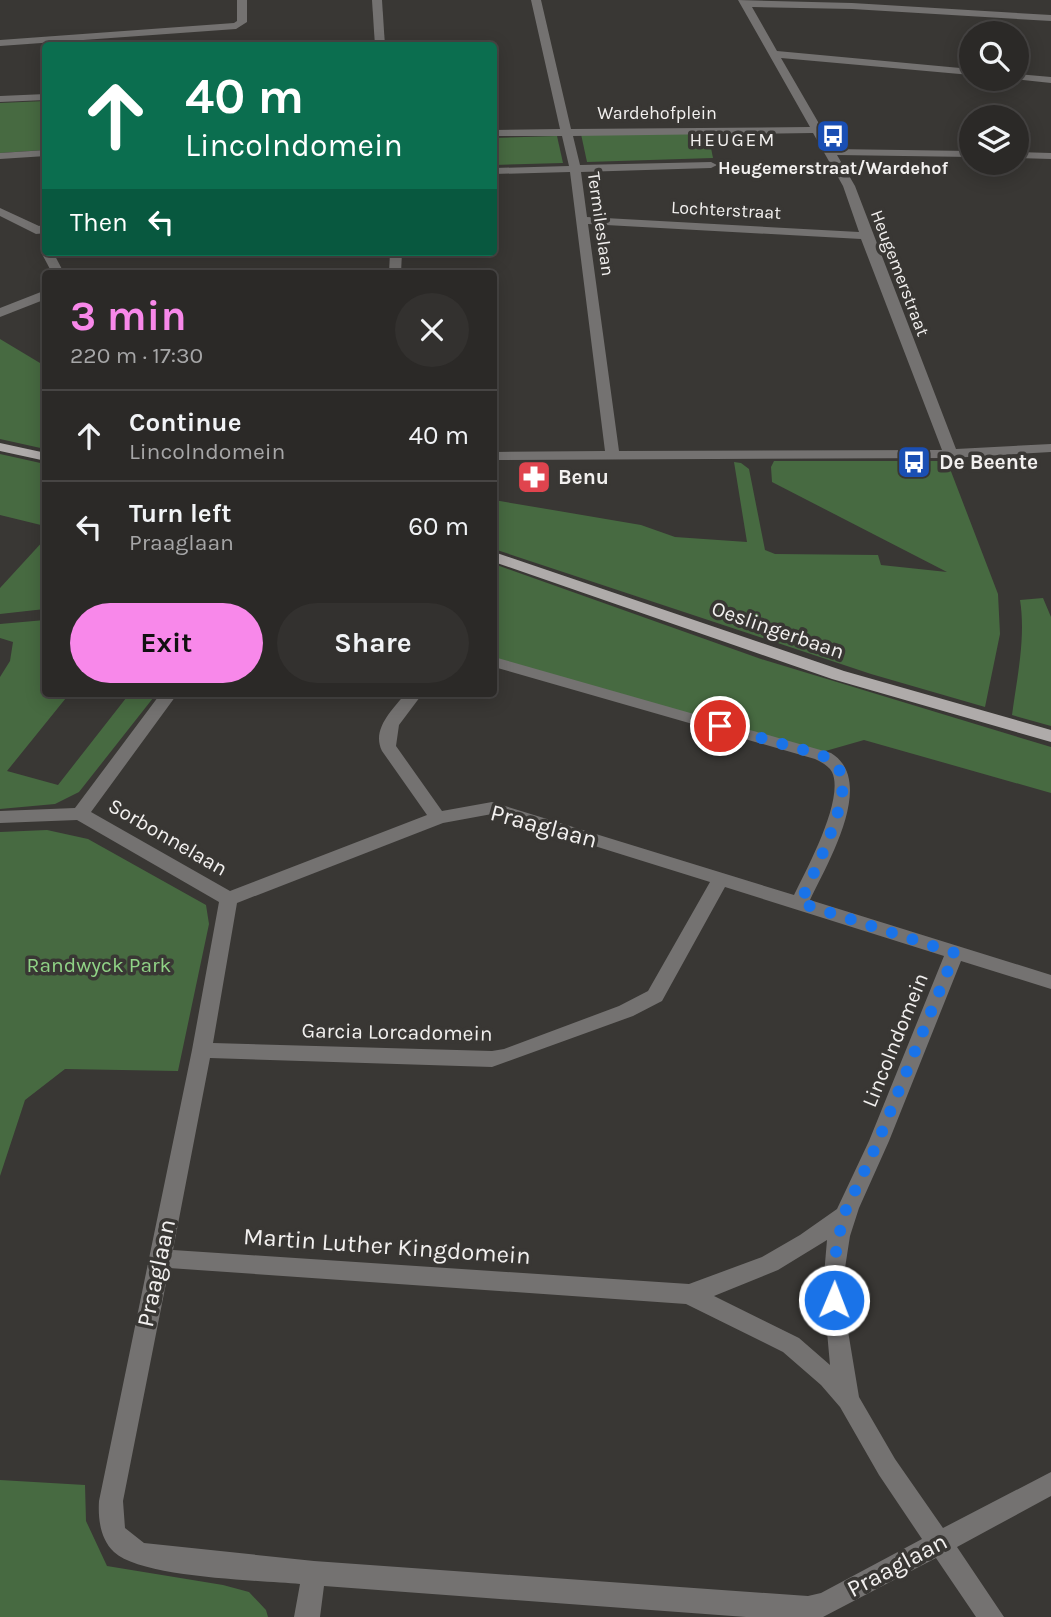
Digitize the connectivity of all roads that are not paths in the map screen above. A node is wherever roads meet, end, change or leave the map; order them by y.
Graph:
1 (242, 0) edge
2 (377, 0) edge
3 (536, 0) edge
4 (744, 2) edge
5 (1051, 18) edge
6 (380, 42) edge
7 (0, 43) edge
8 (775, 54) junction
9 (959, 71) edge
10 (1029, 78) edge
11 (1051, 80) edge
12 (42, 97) edge
13 (0, 99) edge
14 (820, 130) junction
15 (566, 131) junction
16 (497, 134) edge
17 (832, 152) junction
18 (42, 153) edge
19 (959, 154) edge
20 (1029, 155) edge
21 (0, 156) edge
22 (1051, 156) edge
23 (710, 165) dead end
24 (575, 169) junction
25 (497, 171) edge
26 (0, 212) edge
27 (583, 220) junction
28 (42, 229) edge
29 (866, 236) junction
30 (42, 296) edge
31 (0, 313) edge
32 (0, 447) edge
33 (1050, 449) edge
34 (951, 454) junction
35 (42, 456) edge
36 (497, 456) edge
37 (613, 456) junction
38 (497, 558) edge
39 (497, 663) edge
40 (167, 697) edge
41 (412, 697) edge
42 (1051, 736) edge
43 (80, 814) junction
44 (0, 817) edge
45 (439, 818) junction
46 (721, 879) junction
47 (229, 899) junction
48 (800, 903) junction
49 (955, 953) junction
50 (1051, 982) edge
51 (202, 1050) junction
52 (843, 1216) junction
53 (158, 1258) junction
54 (689, 1293) junction
55 (848, 1399) junction
56 (1051, 1483) edge
57 (939, 1542) junction
58 (314, 1573) junction
59 (307, 1617) edge
60 (990, 1617) edge

1 - 7 street
2 - 6 street
3 - 15 street, Termileslaan
4 - 5 street
4 - 8 street, Heugemerstraat
8 - 9 street
8 - 14 street, Heugemerstraat
10 - 11 street
12 - 13 street
14 - 15 street, Wardehofplein
14 - 17 street, Heugemerstraat
15 - 16 street, Wardehofplein
15 - 24 street, Termileslaan
17 - 19 street
17 - 29 street, Heugemerstraat
18 - 21 street
20 - 22 street
23 - 24 street
24 - 25 street
24 - 27 street, Termileslaan
26 - 28 street
27 - 29 street, Lochterstraat
27 - 37 street, Termileslaan
29 - 34 street, Heugemerstraat
30 - 31 street
32 - 35 main road
33 - 34 street
34 - 37 street
36 - 37 street
38 - 42 main road, Oeslingerbaan
39 - 48 street
40 - 43 street
41 - 45 street
43 - 44 street, Sorbonnelaan
43 - 47 street, Sorbonnelaan
45 - 46 street, Praaglaan
45 - 47 street, Praaglaan
46 - 48 street, Praaglaan
46 - 51 street, Garcia Lorcadomein
47 - 51 street, Praaglaan
48 - 49 street, Praaglaan
49 - 50 street, Praaglaan
49 - 52 street, Lincolndomein
51 - 53 street, Praaglaan
52 - 54 street
52 - 55 street
53 - 54 street, Martin Luther Kingdomein
53 - 58 street, Praaglaan
54 - 55 street
55 - 57 street
56 - 57 street, Praaglaan
57 - 58 street, Praaglaan
57 - 60 street
58 - 59 street

